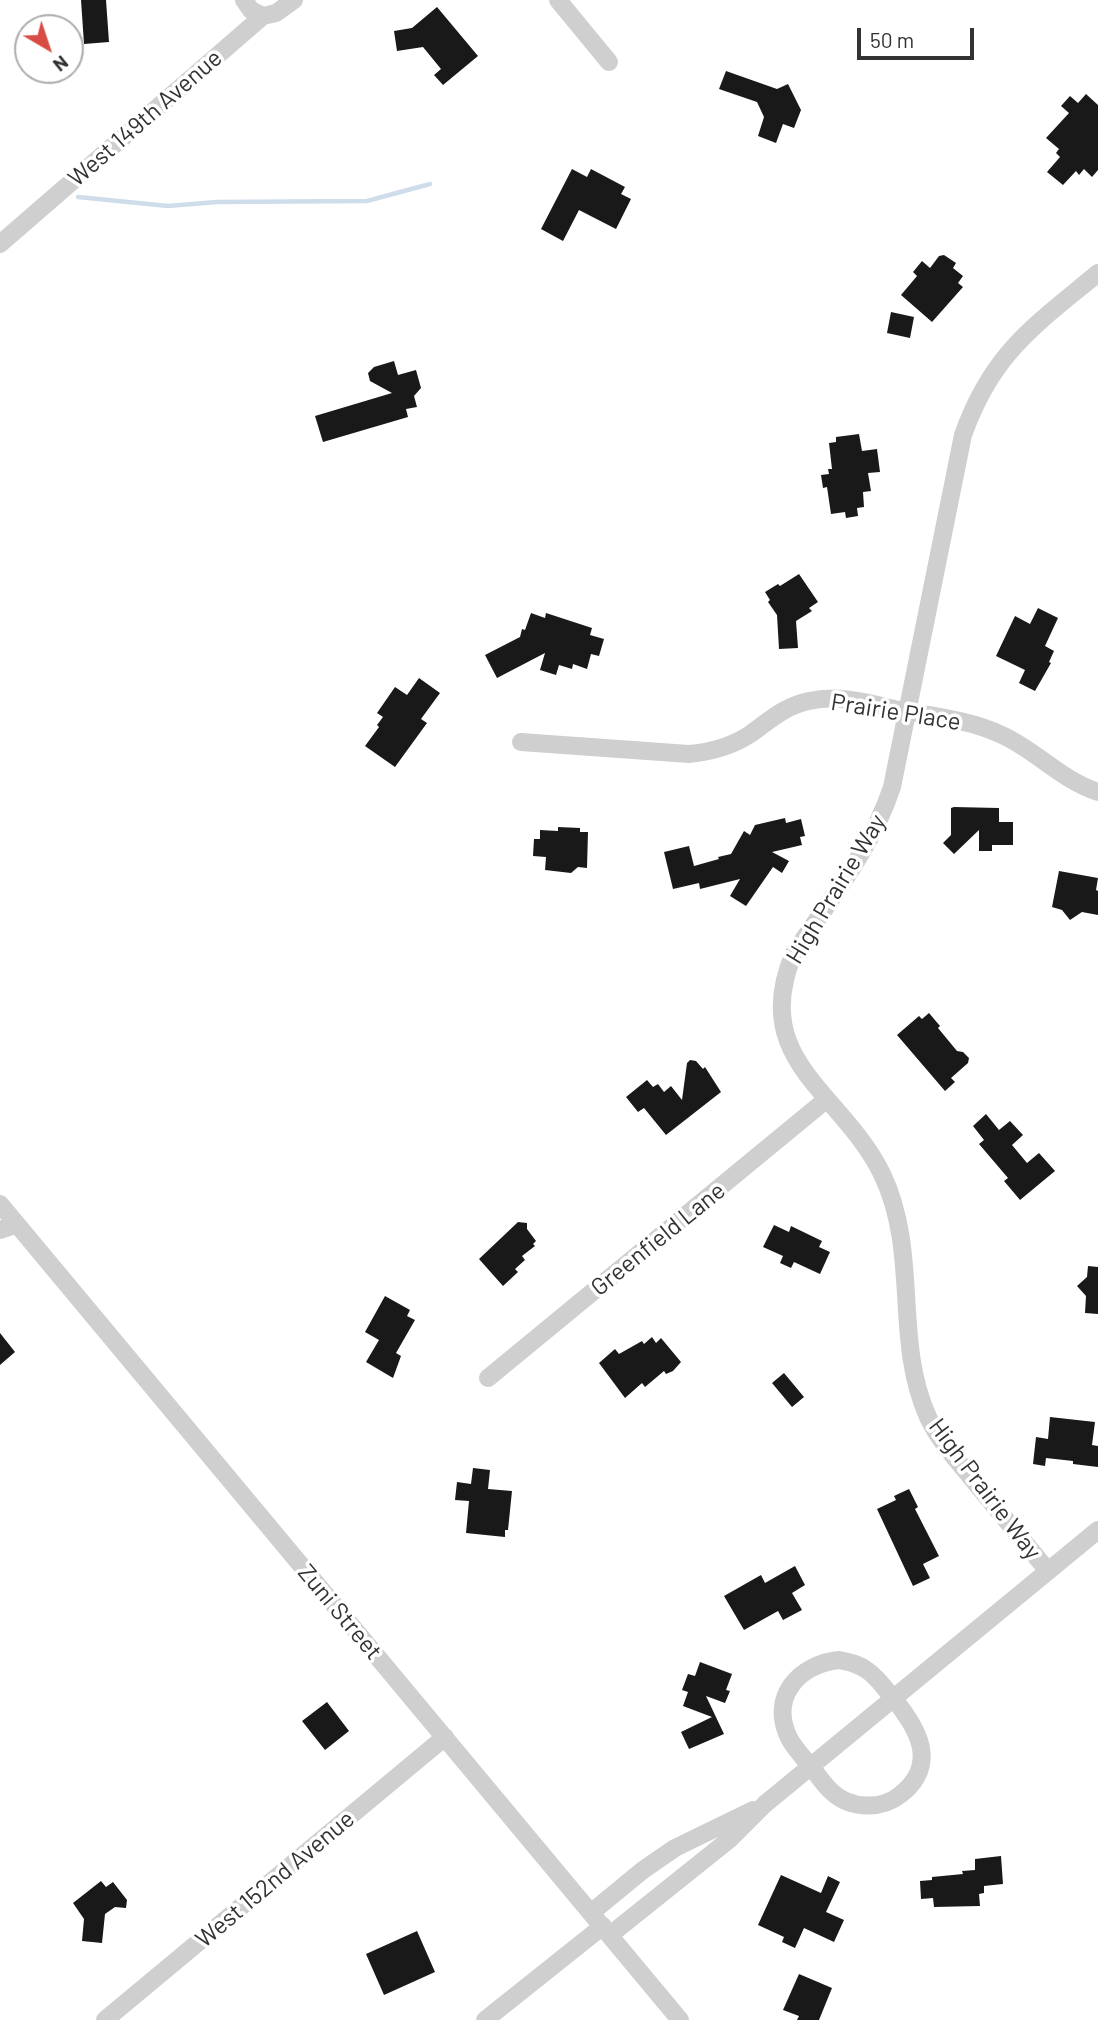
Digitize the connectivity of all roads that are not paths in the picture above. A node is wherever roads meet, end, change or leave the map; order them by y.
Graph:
1 (244, 0) edge
2 (294, 0) edge
3 (558, 0) edge
4 (263, 16) junction
5 (609, 62) dead end
6 (0, 244) edge
7 (1098, 273) edge
8 (908, 711) junction
9 (521, 742) dead end
10 (1098, 792) edge
11 (827, 1099) junction
12 (0, 1204) edge
13 (8, 1226) edge
14 (488, 1378) dead end
15 (1098, 1530) edge
16 (1048, 1571) junction
17 (893, 1698) junction
18 (445, 1737) junction
19 (811, 1767) junction
20 (765, 1804) junction
21 (602, 1924) junction
22 (105, 2020) edge
23 (485, 2020) edge
24 (680, 2020) edge

1 - 4 street
2 - 4 street, West 149th Avenue
3 - 5 street
4 - 6 street, West 149th Avenue
7 - 8 street, High Prairie Way
8 - 9 street, Prairie Place
8 - 10 street, Prairie Place
8 - 11 street, High Prairie Way
11 - 14 street, Greenfield Lane
11 - 16 street, High Prairie Way
12 - 13 street, Zuni Street
13 - 18 street, Zuni Street
15 - 16 street
16 - 17 street
17 - 19 street
17 - 19 street
17 - 19 street
18 - 21 street, Zuni Street
18 - 22 street, West 152nd Avenue
19 - 20 street
20 - 21 street
20 - 21 street
21 - 23 street
21 - 24 street, Zuni Street

